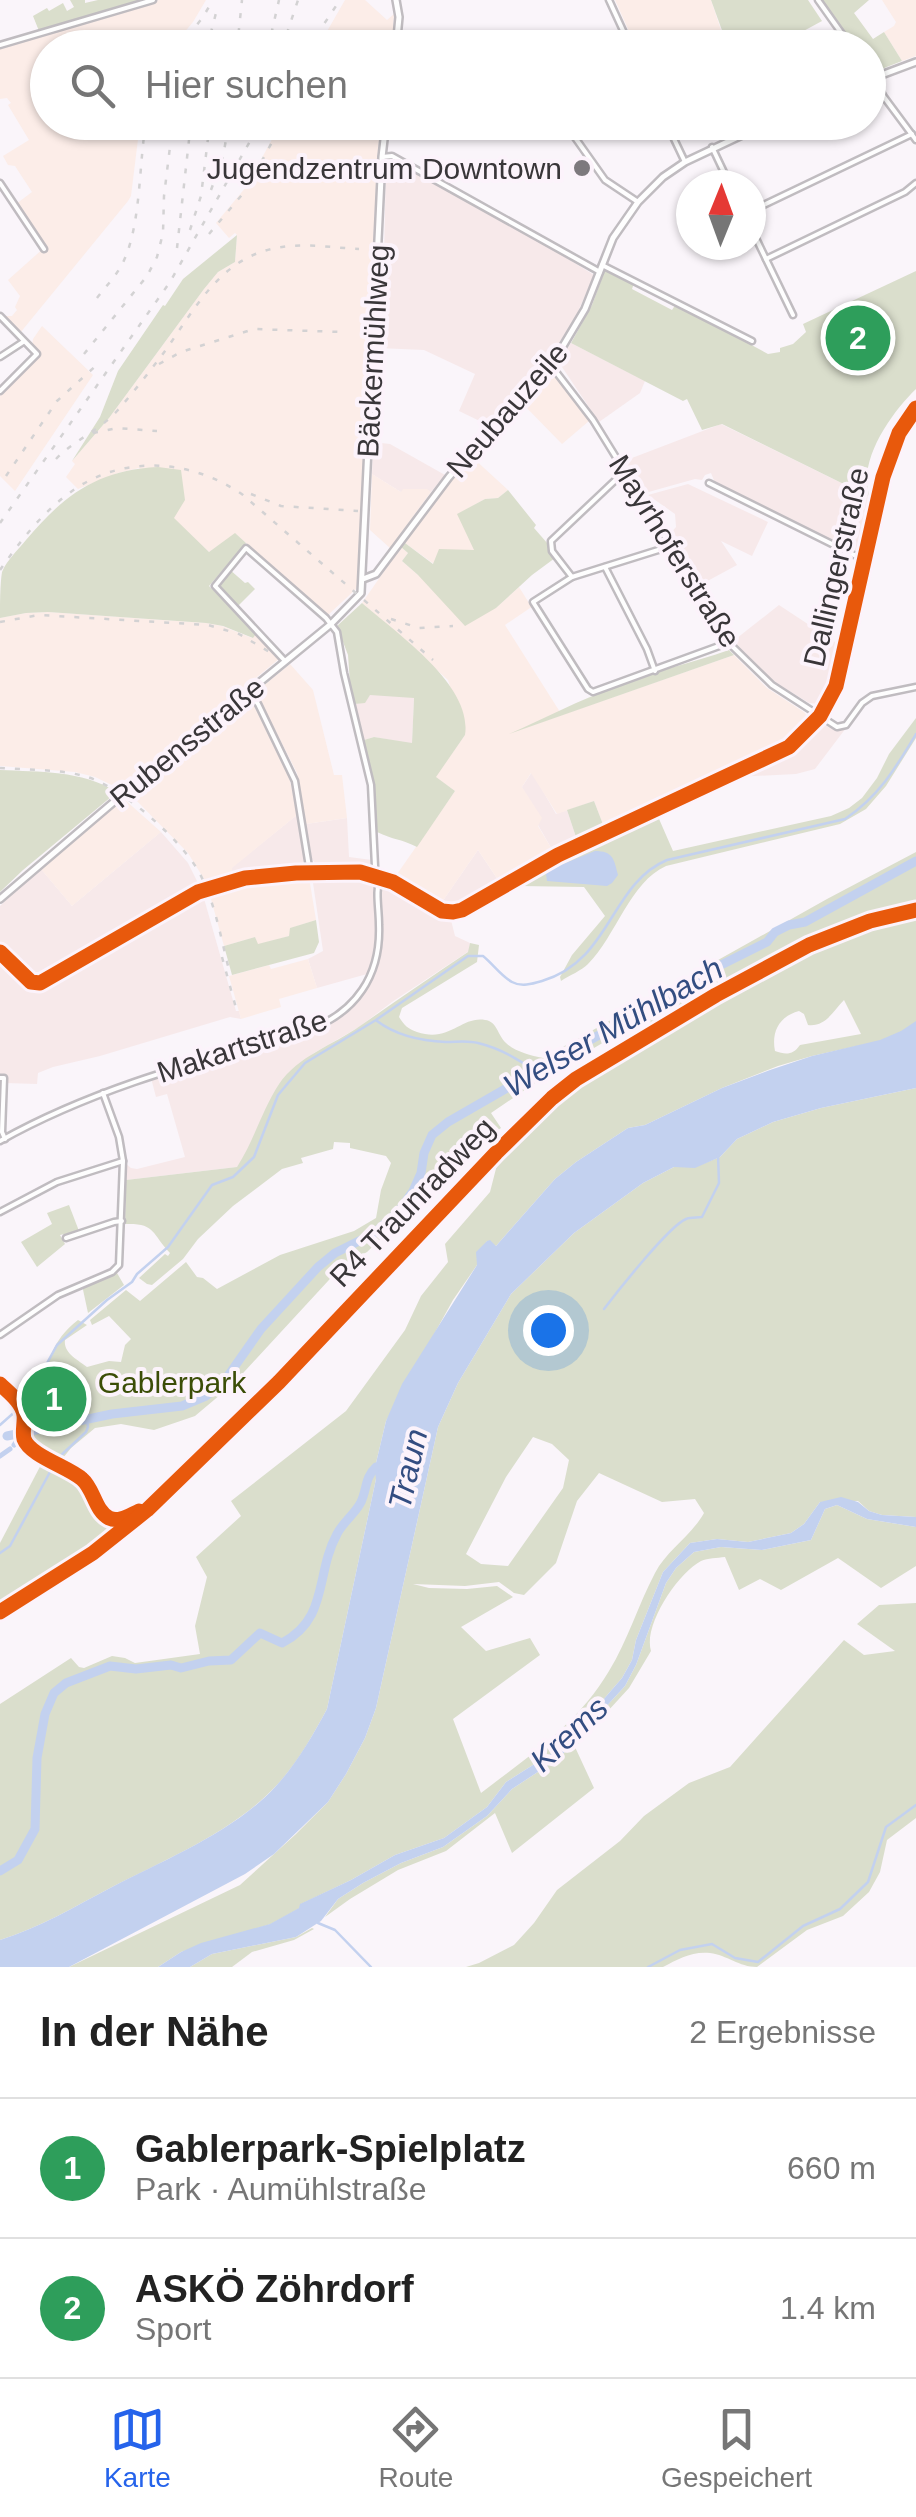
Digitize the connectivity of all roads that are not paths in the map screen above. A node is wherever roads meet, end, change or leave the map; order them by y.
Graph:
1 (152, 0) edge
2 (396, 0) edge
3 (609, 0) edge
4 (818, 0) edge
5 (51, 30) edge
6 (399, 30) edge
7 (623, 30) edge
8 (839, 30) edge
9 (30, 36) edge
10 (0, 45) edge
11 (916, 62) edge
12 (886, 73) edge
13 (886, 100) edge
14 (914, 137) edge
15 (384, 140) edge
16 (577, 140) edge
17 (675, 140) edge
18 (730, 140) edge
19 (712, 148) junction
20 (382, 156) junction
21 (685, 162) junction
22 (723, 170) edge
23 (0, 182) edge
24 (916, 183) edge
25 (638, 202) junction
26 (766, 204) edge
27 (44, 249) dead end
28 (766, 258) joint
29 (601, 268) junction
30 (793, 315) dead end
31 (0, 316) edge
32 (752, 340) dead end
33 (23, 342) junction
34 (0, 356) edge
35 (550, 364) junction
36 (0, 391) edge
37 (916, 408) edge
38 (625, 471) junction
39 (708, 483) dead end
40 (672, 546) junction
41 (865, 558) junction
42 (605, 567) junction
43 (572, 577) junction
44 (363, 579) junction
45 (332, 624) junction
46 (730, 642) junction
47 (286, 662) junction
48 (655, 671) junction
49 (916, 686) edge
50 (248, 692) junction
51 (820, 716) junction
52 (376, 866) dead end
53 (310, 873) junction
54 (380, 876) junction
55 (0, 899) edge
56 (0, 952) edge
57 (2, 1078) edge
58 (102, 1092) junction
59 (2, 1140) edge
60 (123, 1161) junction
61 (0, 1212) edge
62 (122, 1221) junction
63 (66, 1238) dead end
64 (0, 1335) edge
65 (0, 1384) edge
66 (109, 1518) dead end

1 - 5 street
2 - 6 street
3 - 7 street
4 - 8 street
9 - 10 street
11 - 12 street
13 - 14 street
14 - 26 street
15 - 20 street, Bäckermühlweg
16 - 25 street
17 - 21 street
18 - 19 street, Neubauzeile
19 - 21 street, Neubauzeile
19 - 22 street
20 - 29 street
20 - 44 street, Bäckermühlweg
21 - 25 street, Neubauzeile
23 - 27 street
24 - 28 street
25 - 29 street, Neubauzeile
28 - 30 street
29 - 32 street
29 - 35 street, Neubauzeile
31 - 33 street
33 - 34 street
33 - 36 street
35 - 38 street, Mayrhoferstraße
35 - 44 street, Neubauzeile
37 - 41 street, Dallingerstraße
38 - 40 street, Mayrhoferstraße
38 - 43 street
39 - 41 street
40 - 42 street
40 - 46 street, Mayrhoferstraße
41 - 51 street, Dallingerstraße
42 - 43 street
42 - 48 street
43 - 48 street
44 - 45 street, Rubensstraße
45 - 47 street, Rubensstraße
45 - 47 street
45 - 52 street
46 - 48 street
46 - 51 street, Mayrhoferstraße
47 - 50 street, Rubensstraße
49 - 51 street
50 - 53 street
50 - 55 street, Rubensstraße
51 - 54 street, Dallingerstraße
53 - 54 street
53 - 56 street
54 - 58 street, Makartstraße
57 - 59 street, Makartstraße
58 - 59 street, Makartstraße
58 - 60 street
60 - 61 street
60 - 62 street
62 - 63 street
62 - 64 street
65 - 66 street

